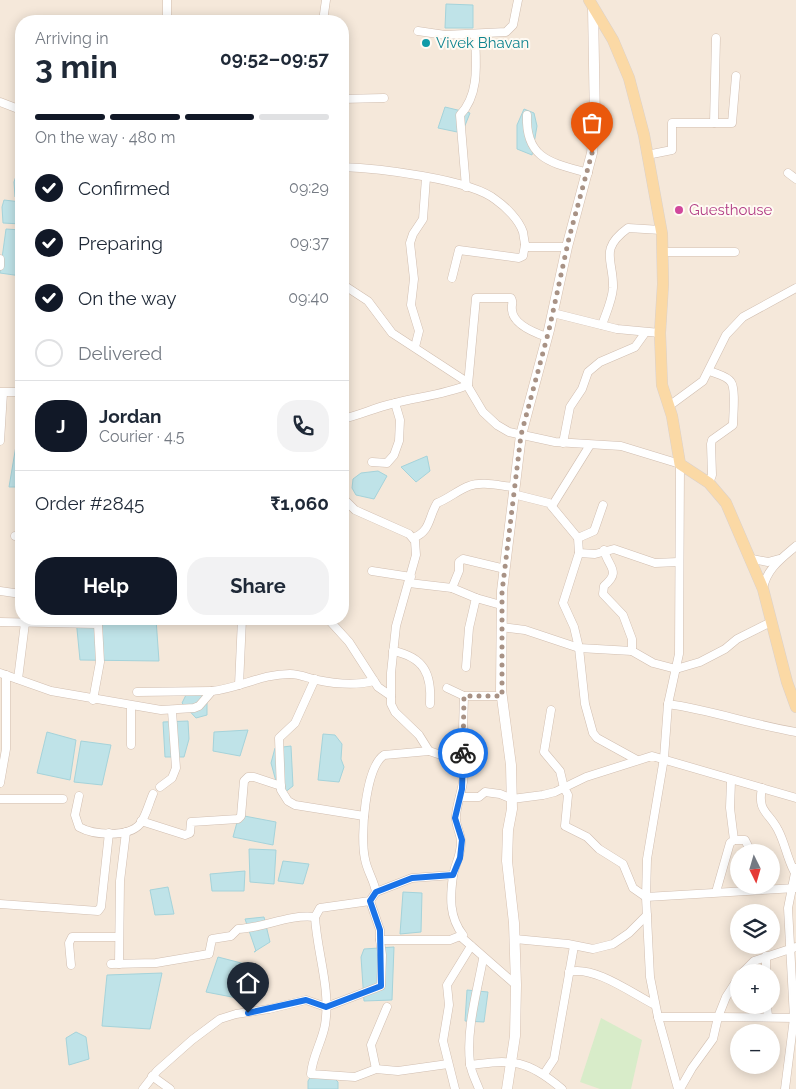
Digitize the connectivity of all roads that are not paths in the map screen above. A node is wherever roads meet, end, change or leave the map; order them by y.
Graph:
1 (167, 0) edge
2 (326, 0) edge
3 (518, 0) edge
4 (591, 4) edge
5 (167, 15) edge
6 (324, 15) edge
7 (418, 30) dead end
8 (475, 35) junction
9 (716, 38) dead end
10 (736, 76) dead end
11 (384, 98) dead end
12 (349, 99) edge
13 (0, 102) edge
14 (15, 108) edge
15 (527, 115) dead end
16 (714, 123) junction
17 (647, 154) junction
18 (349, 168) edge
19 (588, 173) junction
20 (788, 173) dead end
21 (426, 178) junction
22 (796, 179) edge
23 (466, 187) junction
24 (661, 230) junction
25 (525, 245) junction
26 (567, 248) junction
27 (662, 252) junction
28 (735, 252) dead end
29 (0, 259) edge
30 (0, 266) edge
31 (452, 278) dead end
32 (796, 288) edge
33 (349, 290) edge
34 (553, 313) junction
35 (602, 325) junction
36 (646, 333) junction
37 (660, 333) junction
38 (547, 337) junction
39 (415, 347) junction
40 (710, 371) junction
41 (468, 385) junction
42 (2, 392) edge
43 (15, 392) edge
44 (395, 403) junction
45 (669, 406) junction
46 (349, 418) edge
47 (521, 435) junction
48 (0, 440) edge
49 (563, 443) junction
50 (590, 445) junction
51 (372, 462) dead end
52 (680, 464) junction
53 (710, 483) junction
54 (513, 491) junction
55 (603, 505) dead end
56 (552, 506) junction
57 (349, 507) edge
58 (413, 538) junction
59 (578, 538) junction
60 (796, 546) edge
61 (604, 550) junction
62 (579, 553) junction
63 (784, 557) junction
64 (752, 559) junction
65 (678, 562) junction
66 (504, 569) junction
67 (372, 571) dead end
68 (410, 580) junction
69 (452, 588) junction
70 (763, 589) junction
71 (0, 591) edge
72 (15, 593) edge
73 (476, 598) junction
74 (501, 606) junction
75 (0, 622) edge
76 (771, 622) junction
77 (15, 623) edge
78 (25, 625) edge
79 (100, 625) edge
80 (242, 625) edge
81 (333, 625) edge
82 (502, 627) junction
83 (579, 648) junction
84 (632, 650) junction
85 (393, 651) junction
86 (466, 667) dead end
87 (676, 669) junction
88 (3, 674) edge
89 (18, 679) junction
90 (316, 679) junction
91 (374, 681) junction
92 (239, 685) junction
93 (447, 688) dead end
94 (212, 691) junction
95 (137, 692) dead end
96 (391, 696) junction
97 (464, 696) junction
98 (502, 696) junction
99 (94, 700) junction
100 (430, 704) dead end
101 (668, 704) junction
102 (131, 706) junction
103 (796, 707) edge
104 (551, 710) dead end
105 (172, 711) junction
106 (796, 732) edge
107 (131, 745) dead end
108 (429, 751) junction
109 (664, 758) junction
110 (2, 759) edge
111 (637, 760) junction
112 (462, 762) junction
113 (731, 781) dead end
114 (0, 783) edge
115 (281, 786) junction
116 (160, 787) dead end
117 (564, 788) junction
118 (762, 788) junction
119 (153, 794) dead end
120 (78, 796) dead end
121 (460, 797) junction
122 (796, 798) edge
123 (0, 799) edge
124 (63, 799) dead end
125 (512, 799) junction
126 (364, 816) junction
127 (141, 821) junction
128 (126, 832) junction
129 (109, 833) junction
130 (734, 840) junction
131 (747, 844) edge
132 (795, 869) edge
133 (453, 875) junction
134 (780, 888) edge
135 (793, 888) edge
136 (730, 891) edge
137 (376, 892) junction
138 (716, 892) junction
139 (646, 897) junction
140 (370, 901) junction
141 (0, 904) edge
142 (647, 915) junction
143 (315, 916) junction
144 (460, 936) junction
145 (118, 937) junction
146 (515, 938) junction
147 (380, 940) junction
148 (471, 946) junction
149 (574, 946) junction
150 (793, 948) edge
151 (766, 956) junction
152 (483, 959) junction
153 (751, 964) edge
154 (766, 964) edge
155 (71, 965) dead end
156 (569, 972) junction
157 (516, 985) junction
158 (730, 991) edge
159 (656, 1006) junction
160 (326, 1007) junction
161 (387, 1007) dead end
162 (768, 1014) edge
163 (658, 1017) junction
164 (718, 1017) junction
165 (768, 1017) junction
166 (795, 1018) edge
167 (510, 1061) junction
168 (448, 1064) junction
169 (470, 1065) junction
170 (376, 1069) junction
171 (544, 1074) junction
172 (152, 1076) junction
173 (792, 1077) edge
174 (143, 1089) edge
175 (170, 1089) edge
176 (455, 1089) edge
177 (478, 1089) edge
178 (507, 1089) edge
179 (562, 1089) edge
180 (679, 1089) edge
181 (785, 1089) edge

1 - 5 street
2 - 6 street
3 - 8 street
4 - 17 main road
4 - 19 street
7 - 8 street
8 - 23 street
9 - 16 street
10 - 16 street
11 - 12 street
13 - 14 street
15 - 19 street
16 - 17 street
17 - 24 main road
18 - 21 street
19 - 26 street
20 - 22 street
21 - 23 street
21 - 39 street
23 - 25 street
24 - 27 main road
24 - 35 street
25 - 26 street
25 - 31 street
26 - 34 street
27 - 28 street
27 - 37 main road
29 - 30 street
32 - 40 street
33 - 39 street
34 - 35 street
34 - 38 street
35 - 36 street
36 - 37 street
36 - 49 street
37 - 45 main road
38 - 41 street
38 - 47 street
39 - 41 street
40 - 45 street
40 - 53 street
41 - 44 street
41 - 47 street
42 - 43 street
42 - 48 street
44 - 46 street
44 - 51 street
45 - 52 main road
47 - 49 street
47 - 54 street
49 - 50 street
50 - 52 street
50 - 56 street
52 - 53 main road
52 - 65 street
53 - 64 main road
54 - 56 street
54 - 58 street
54 - 66 street
55 - 59 street
56 - 59 street
57 - 58 street
58 - 68 street
59 - 62 street
60 - 63 street
61 - 62 street
61 - 65 street
61 - 84 street
62 - 83 street
63 - 64 street
63 - 70 street
64 - 70 main road
65 - 87 street
66 - 69 street
66 - 74 street
67 - 68 street
68 - 69 street
68 - 85 street
69 - 73 street
70 - 76 main road
71 - 72 street
73 - 74 street
73 - 86 street
74 - 82 street
75 - 77 street
76 - 87 street
76 - 103 main road
78 - 89 street
79 - 99 street
80 - 92 street
81 - 91 street
82 - 83 street
82 - 98 street
83 - 84 street
83 - 111 street
84 - 87 street
85 - 96 street
85 - 100 street
87 - 101 street
88 - 89 street
88 - 110 street
89 - 99 street
90 - 91 street
90 - 92 street
90 - 115 street
91 - 96 street
92 - 94 street
93 - 97 street
94 - 95 street
94 - 105 street
96 - 108 street
97 - 98 street
97 - 112 street
98 - 125 street
99 - 102 street
101 - 106 street
101 - 109 street
102 - 105 street
102 - 107 street
104 - 117 street
105 - 116 street
108 - 112 street
108 - 126 street
109 - 111 street
109 - 118 street
109 - 139 street
110 - 114 street
111 - 117 street
112 - 121 street
113 - 130 street
115 - 126 street
115 - 127 street
117 - 125 street
117 - 139 street
118 - 122 street
118 - 132 street
119 - 127 street
120 - 129 street
121 - 125 street
121 - 133 street
123 - 124 street
125 - 146 street
126 - 137 street
127 - 128 street
128 - 129 street
128 - 145 street
129 - 141 street
130 - 131 street
130 - 138 street
132 - 135 street
133 - 137 street
133 - 144 street
134 - 135 street
135 - 150 street
136 - 138 street
137 - 140 street
138 - 139 street
139 - 142 street
140 - 143 street
140 - 147 street
142 - 149 street
142 - 159 street
143 - 145 street
143 - 160 street
144 - 147 street
144 - 148 street
145 - 155 street
146 - 149 street
146 - 157 street
147 - 160 street
148 - 152 street
148 - 168 street
149 - 156 street
150 - 151 street
150 - 166 street
151 - 153 street
151 - 154 street
152 - 157 street
152 - 169 street
156 - 159 street
156 - 171 street
157 - 167 street
158 - 164 street
159 - 163 street
160 - 170 street
160 - 172 street
161 - 170 street
162 - 165 street
163 - 164 street
163 - 180 street
164 - 165 street
164 - 180 street
165 - 166 street
166 - 173 street
167 - 169 street
167 - 171 street
167 - 178 street
168 - 170 street
168 - 176 street
169 - 177 street
171 - 179 street
172 - 174 street
172 - 175 street
173 - 181 street

